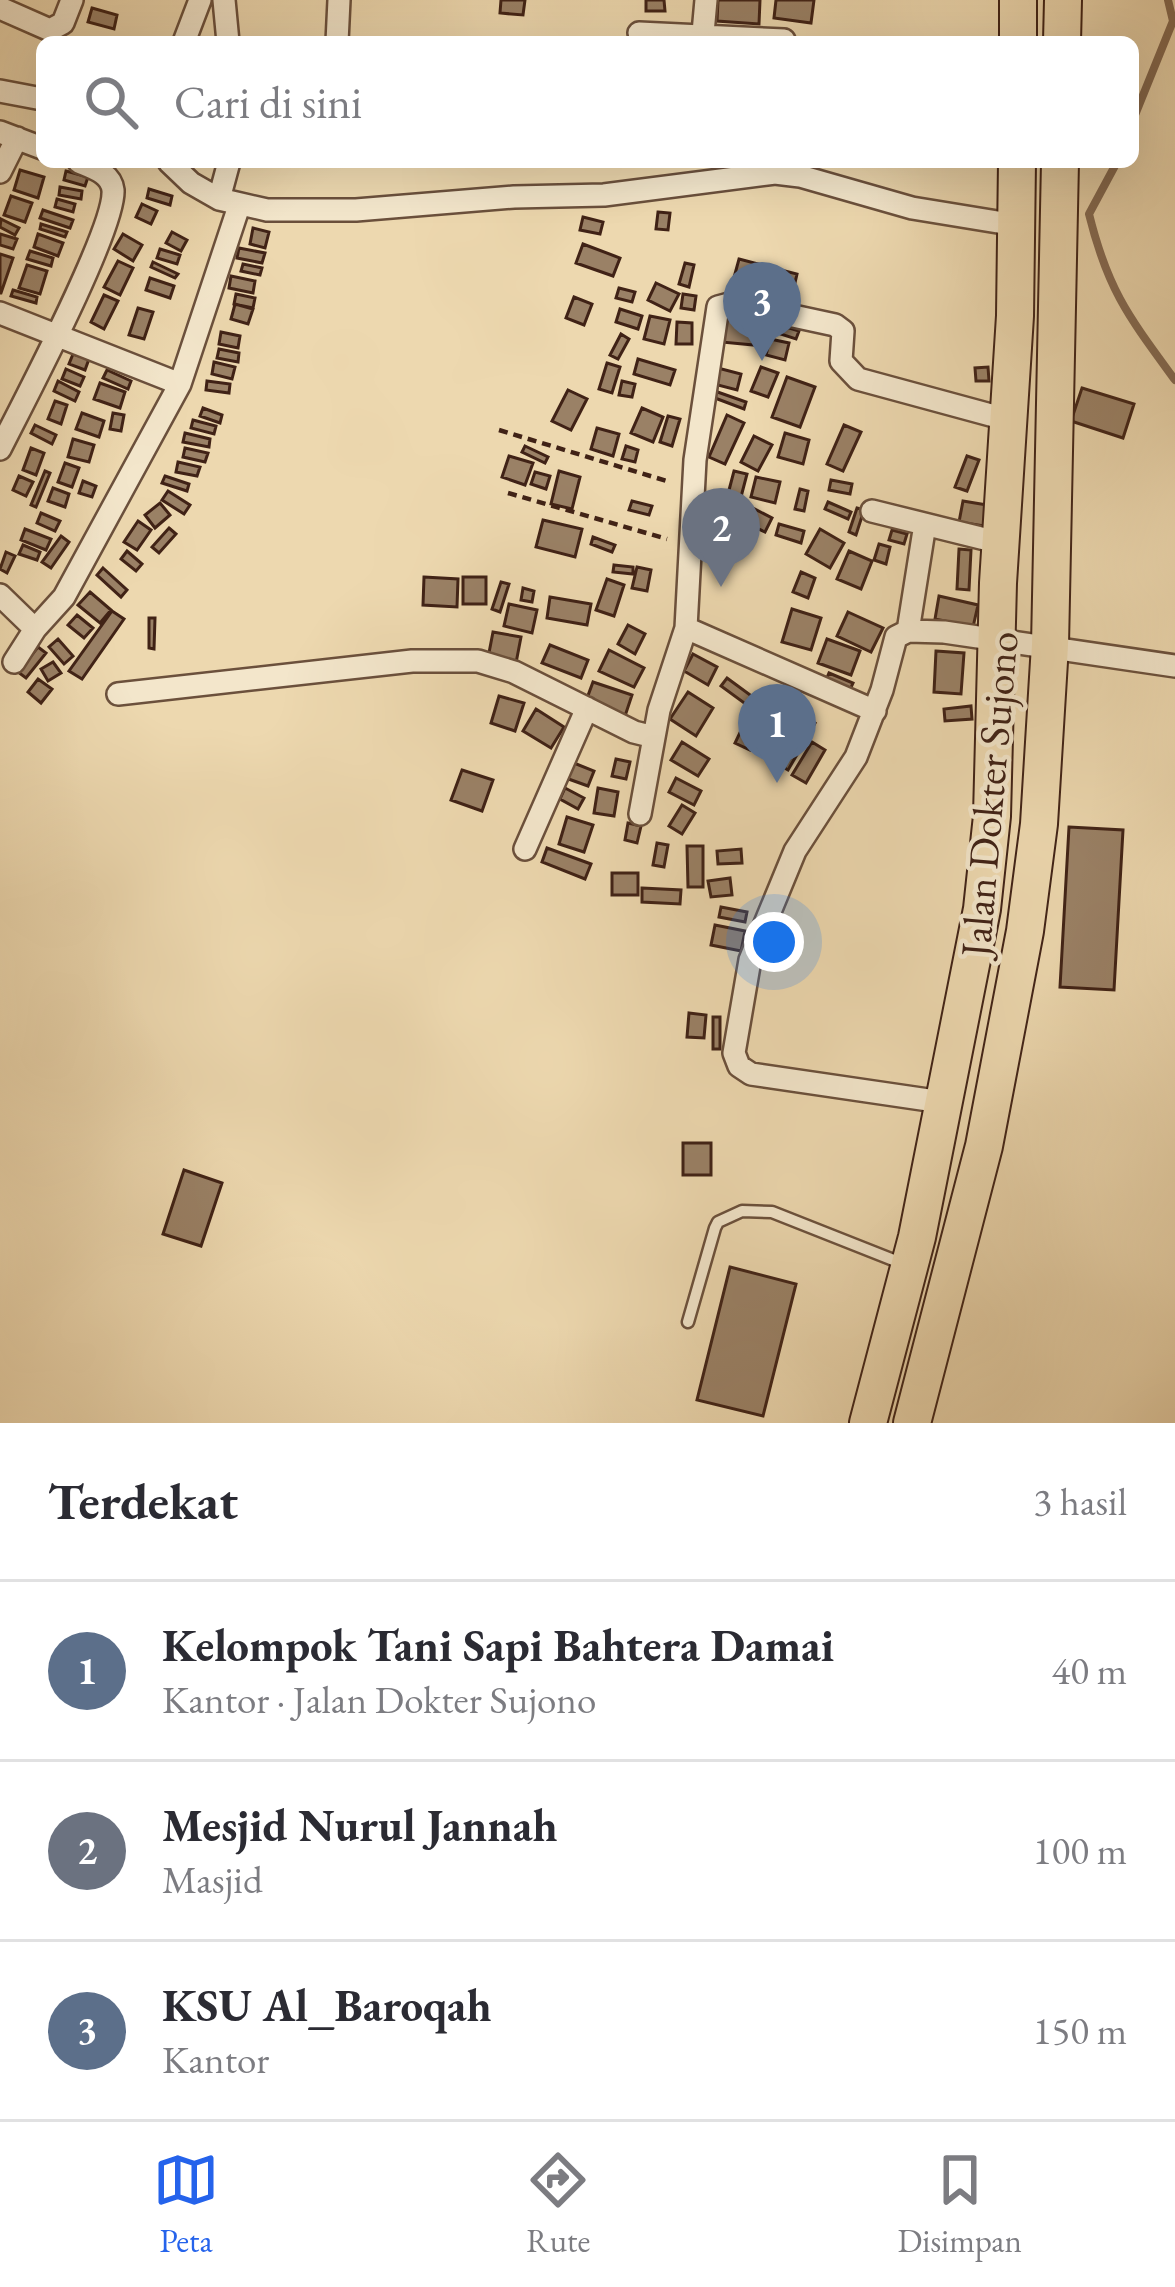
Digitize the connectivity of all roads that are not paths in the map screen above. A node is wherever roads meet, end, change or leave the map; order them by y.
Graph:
1 (72, 0) edge
2 (200, 0) edge
3 (224, 0) edge
4 (339, 0) edge
5 (706, 0) edge
6 (1018, 0) edge
7 (1063, 0) edge
8 (0, 8) edge
9 (638, 33) dead end
10 (703, 33) junction
11 (186, 36) edge
12 (227, 36) edge
13 (337, 36) edge
14 (738, 36) edge
15 (1018, 36) edge
16 (1062, 36) edge
17 (0, 91) edge
18 (36, 98) edge
19 (8, 135) edge
20 (91, 168) edge
21 (175, 168) edge
22 (229, 168) edge
23 (1017, 168) edge
24 (1060, 168) edge
25 (0, 172) edge
26 (229, 202) junction
27 (1016, 225) junction
28 (0, 313) edge
29 (56, 336) junction
30 (180, 384) junction
31 (1009, 420) junction
32 (0, 448) edge
33 (872, 511) dead end
34 (926, 524) junction
35 (1001, 543) junction
36 (0, 595) edge
37 (686, 628) junction
38 (35, 629) junction
39 (908, 631) junction
40 (997, 640) junction
41 (1051, 646) junction
42 (14, 662) dead end
43 (1175, 666) edge
44 (118, 694) dead end
45 (587, 708) junction
46 (874, 711) junction
47 (654, 737) junction
48 (640, 814) dead end
49 (525, 849) dead end
50 (942, 1102) junction
51 (957, 1246) junction
52 (914, 1252) junction
53 (688, 1322) dead end
54 (868, 1423) edge
55 (912, 1423) edge

1 - 8 street
2 - 11 street
3 - 12 street
4 - 13 street
5 - 10 street
6 - 15 highway
7 - 16 highway
9 - 10 street
10 - 14 street
17 - 18 street
19 - 25 street
20 - 29 street
21 - 26 street
22 - 26 street
23 - 27 highway, Jalan Dokter Sujono
24 - 41 highway, Jalan Dokter Sujono
26 - 27 street
26 - 30 street
27 - 31 highway, Jalan Dokter Sujono
28 - 29 street
29 - 30 street
29 - 32 street
30 - 38 street
31 - 35 highway, Jalan Dokter Sujono
31 - 37 street
33 - 34 street
34 - 35 street
34 - 39 street
35 - 40 highway, Jalan Dokter Sujono
36 - 38 street
37 - 46 street
37 - 47 street
38 - 42 street
39 - 40 street
39 - 46 street
40 - 41 street
40 - 50 highway, Jalan Dokter Sujono
41 - 43 street
41 - 51 highway, Jalan Dokter Sujono
44 - 45 street
45 - 47 street
45 - 49 street
46 - 50 street
47 - 48 street
50 - 52 highway, Jalan Dokter Sujono
51 - 52 highway
51 - 55 highway, Jalan Dokter Sujono
52 - 53 lane
52 - 54 highway, Jalan Dokter Sujono

